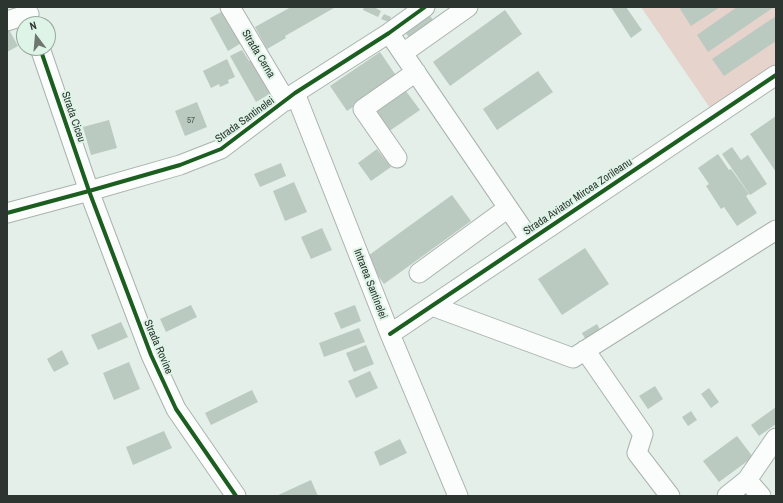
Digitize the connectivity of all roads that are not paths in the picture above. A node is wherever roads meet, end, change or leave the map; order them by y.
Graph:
1 (230, 7) edge
2 (425, 7) edge
3 (468, 7) edge
4 (29, 15) edge
5 (7, 21) edge
6 (389, 33) junction
7 (403, 53) junction
8 (43, 56) edge
9 (416, 72) junction
10 (776, 75) edge
11 (291, 97) junction
12 (397, 158) dead end
13 (89, 191) junction
14 (508, 208) junction
15 (7, 213) edge
16 (776, 230) edge
17 (530, 240) junction
18 (420, 272) dead end
19 (432, 306) junction
20 (390, 334) junction
21 (585, 350) junction
22 (776, 438) edge
23 (746, 480) junction
24 (236, 496) edge
25 (458, 496) edge
26 (670, 496) edge
27 (727, 496) edge
28 (761, 496) edge

1 - 11 street, Strada Cerna
2 - 6 street, Strada Santinelei
3 - 7 street
4 - 5 street
6 - 7 street
6 - 11 street, Strada Santinelei
7 - 9 street
8 - 13 street, Strada Ciceu
9 - 12 street
9 - 14 street
10 - 17 street, Strada Aviator Mircea Zorileanu
11 - 13 street, Strada Santinelei
11 - 20 street, Intrarea Santinelei
13 - 15 street, Strada Santinelei
13 - 24 street, Strada Rovine
14 - 17 street
14 - 18 street
16 - 21 street
17 - 19 street, Strada Aviator Mircea Zorileanu
19 - 20 street, Strada Aviator Mircea Zorileanu
19 - 21 street
20 - 25 street, Intrarea Santinelei
21 - 26 street
22 - 23 street
23 - 27 street
23 - 28 street

